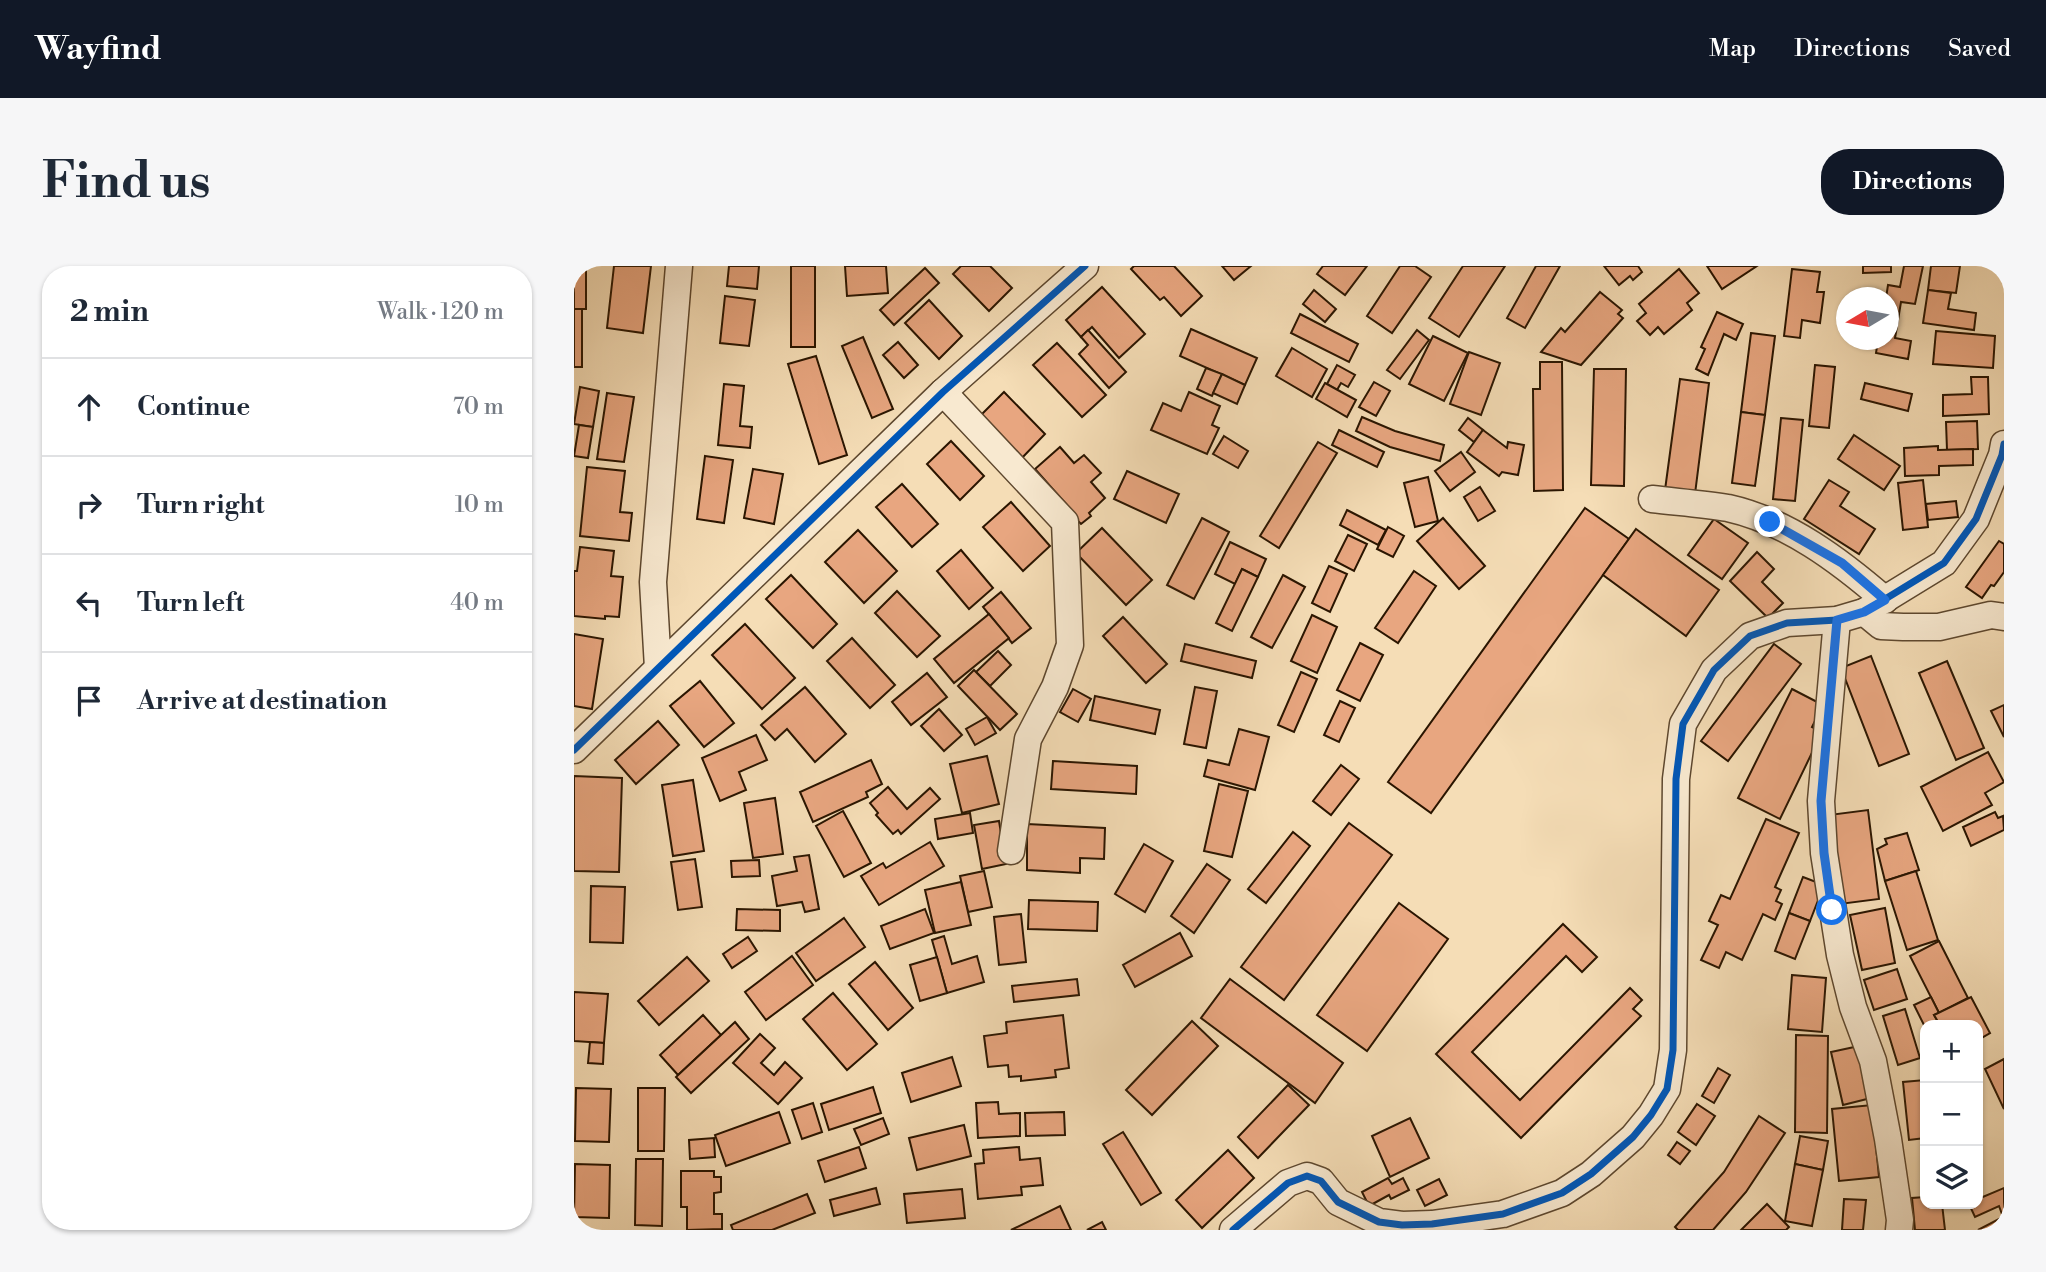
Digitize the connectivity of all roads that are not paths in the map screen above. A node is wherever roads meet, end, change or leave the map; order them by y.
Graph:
1 (679, 266) edge
2 (1085, 266) edge
3 (943, 392) junction
4 (2004, 444) edge
5 (1652, 499) dead end
6 (1875, 606) junction
7 (2004, 617) edge
8 (1837, 620) junction
9 (658, 668) junction
10 (574, 750) edge
11 (1011, 851) dead end
12 (1233, 1230) edge
13 (1899, 1230) edge

1 - 9 street
2 - 3 street
3 - 9 street
3 - 11 street
4 - 6 street
5 - 6 street
6 - 7 street
6 - 8 street
8 - 12 street
8 - 13 street
9 - 10 street

